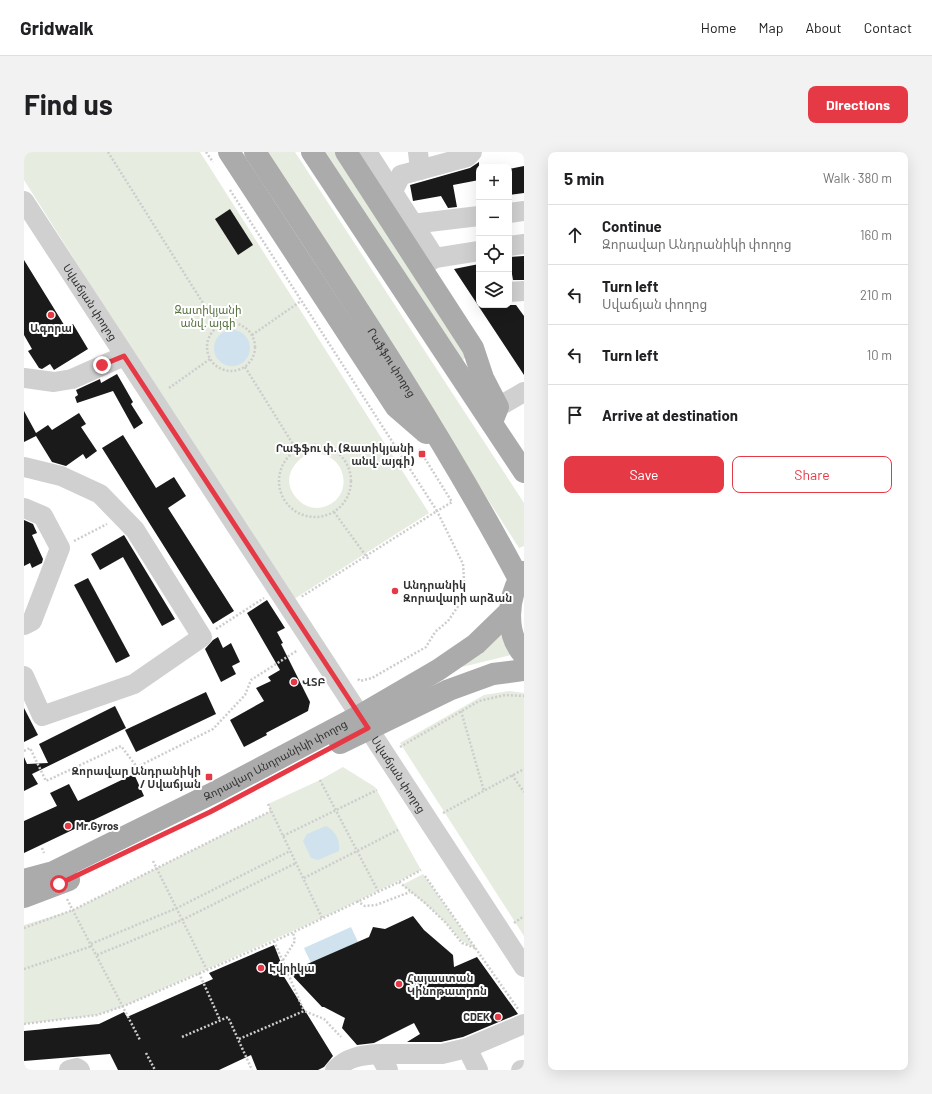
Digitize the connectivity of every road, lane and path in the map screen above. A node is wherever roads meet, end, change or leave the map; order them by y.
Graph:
1 (108, 152) edge
2 (206, 152) edge
3 (255, 152) edge
4 (312, 152) edge
5 (346, 152) edge
6 (367, 152) edge
7 (472, 152) edge
8 (222, 158) edge
9 (419, 161) edge
10 (227, 184) dead end
11 (24, 201) edge
12 (388, 202) junction
13 (524, 211) edge
14 (512, 213) edge
15 (476, 216) edge
16 (412, 224) junction
17 (524, 244) edge
18 (512, 246) edge
19 (476, 252) edge
20 (427, 262) junction
21 (524, 291) edge
22 (512, 292) edge
23 (302, 301) junction
24 (218, 327) junction
25 (252, 335) junction
26 (124, 356) junction
27 (210, 359) junction
28 (245, 367) junction
29 (24, 378) edge
30 (169, 388) dead end
31 (524, 392) edge
32 (495, 415) junction
33 (393, 431) dead end
34 (388, 434) junction
35 (415, 442) dead end
36 (444, 448) junction
37 (296, 449) junction
38 (24, 467) edge
39 (524, 472) edge
40 (24, 508) edge
41 (437, 511) junction
42 (334, 512) junction
43 (122, 517) junction
44 (60, 548) junction
45 (366, 556) junction
46 (369, 560) dead end
47 (522, 576) edge
48 (277, 589) junction
49 (298, 602) junction
50 (510, 611) junction
51 (24, 625) edge
52 (202, 638) junction
53 (311, 642) junction
54 (524, 655) edge
55 (524, 670) edge
56 (24, 676) edge
57 (354, 676) dead end
58 (524, 696) edge
59 (461, 712) junction
60 (363, 722) junction
61 (24, 751) edge
62 (403, 754) dead end
63 (524, 769) edge
64 (512, 775) junction
65 (320, 780) dead end
66 (377, 790) dead end
67 (484, 791) junction
68 (524, 792) edge
69 (268, 804) dead end
70 (336, 810) junction
71 (271, 811) junction
72 (440, 815) dead end
73 (398, 830) dead end
74 (283, 836) junction
75 (42, 848) dead end
76 (290, 851) junction
77 (357, 851) junction
78 (44, 853) dead end
79 (153, 861) dead end
80 (296, 863) junction
81 (156, 868) junction
82 (420, 870) dead end
83 (425, 876) dead end
84 (304, 878) junction
85 (24, 880) edge
86 (399, 882) junction
87 (378, 891) junction
88 (410, 892) junction
89 (24, 897) edge
90 (357, 901) junction
91 (70, 903) dead end
92 (177, 908) junction
93 (73, 910) junction
94 (524, 916) edge
95 (322, 918) junction
96 (182, 920) junction
97 (512, 924) dead end
98 (24, 928) edge
99 (293, 932) junction
100 (274, 941) junction
101 (92, 945) junction
102 (475, 948) junction
103 (97, 954) junction
104 (282, 961) junction
105 (524, 967) edge
106 (24, 969) edge
107 (206, 970) junction
108 (199, 974) junction
109 (124, 1006) junction
110 (304, 1012) junction
111 (522, 1018) edge
112 (220, 1020) junction
113 (24, 1024) edge
114 (182, 1037) dead end
115 (341, 1037) dead end
116 (239, 1039) junction
117 (140, 1040) dead end
118 (468, 1048) junction
119 (146, 1052) dead end
120 (384, 1062) edge
121 (69, 1070) edge
122 (80, 1070) edge
123 (155, 1070) edge
124 (252, 1070) edge
125 (335, 1070) edge
126 (478, 1070) edge

1 - 24 path
2 - 8 path
3 - 36 main road, Րաֆֆու փողոց
4 - 32 main road
5 - 12 main road
6 - 12 street
7 - 9 street
8 - 36 main road
9 - 12 street
10 - 23 path
11 - 26 street, Սվաճյան փողոց
12 - 16 street
12 - 20 main road
13 - 14 street
15 - 16 street
16 - 20 street
17 - 18 street
19 - 20 street
20 - 32 main road
21 - 22 street
23 - 25 path
23 - 34 path
24 - 25 path
24 - 27 path
25 - 28 path
26 - 29 street
26 - 48 street, Սվաճյան փողոց
27 - 28 path
27 - 30 path
28 - 37 path
31 - 32 street
32 - 39 main road
33 - 34 path
34 - 41 path
35 - 41 path
36 - 47 main road, Րաֆֆու փողոց
37 - 42 path
37 - 42 path
38 - 43 street
40 - 44 street
41 - 45 path
41 - 57 path
42 - 45 path
43 - 44 path
43 - 52 street
44 - 51 street
45 - 46 path
45 - 49 path
47 - 50 main road, Րաֆֆու փողոց
48 - 49 street, Սվաճյան փողոց
48 - 52 path
49 - 53 street, Սվաճյան փողոց
50 - 54 main road, Րաֆֆու փողոց
50 - 60 main road, Զորավար Անդրանիկի փողոց
52 - 56 street
53 - 60 street, Սվաճյան փողոց
53 - 61 path
55 - 60 main road, Զորավար Անդրանիկի փողոց
58 - 59 path
59 - 62 path
59 - 67 path
60 - 85 main road, Զորավար Անդրանիկի փողոց
60 - 89 main road, Զորավար Անդրանիկի փողոց
60 - 105 street, Սվաճյան փողոց
63 - 64 path
64 - 67 path
64 - 68 path
65 - 70 path
66 - 70 path
67 - 72 path
69 - 71 path
70 - 74 path
70 - 77 path
71 - 74 path
71 - 81 path
73 - 77 path
74 - 76 path
75 - 78 path
76 - 80 path
76 - 92 path
77 - 84 path
77 - 87 path
79 - 81 path
80 - 84 path
80 - 96 path
81 - 92 path
81 - 93 path
82 - 86 path
83 - 102 path
84 - 95 path
86 - 87 path
86 - 88 path
87 - 90 path
88 - 90 path
88 - 102 path
90 - 95 path
91 - 93 path
92 - 96 path
92 - 101 path
93 - 98 path
93 - 101 path
94 - 97 path
95 - 99 path
96 - 103 path
96 - 107 path
99 - 100 path
99 - 104 path
100 - 104 path
100 - 107 path
101 - 103 path
101 - 106 path
102 - 111 path
103 - 109 path
104 - 110 path
107 - 108 path
108 - 109 path
108 - 112 path
109 - 113 path
109 - 117 path
110 - 115 path
110 - 116 path
111 - 118 street
112 - 114 path
112 - 116 path
116 - 124 path
118 - 120 street
118 - 126 street
119 - 123 path
120 - 125 street
121 - 122 street

